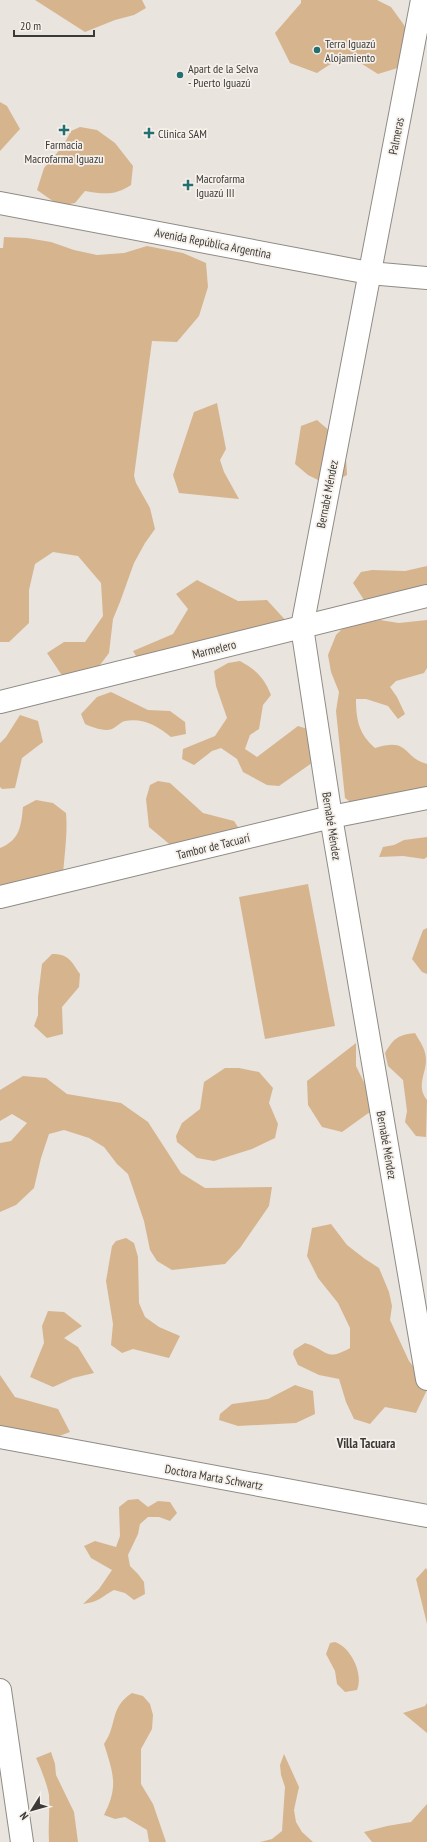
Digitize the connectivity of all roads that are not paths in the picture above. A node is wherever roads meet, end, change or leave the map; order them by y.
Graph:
1 (423, 10) edge
2 (0, 203) edge
3 (369, 273) junction
4 (427, 278) edge
5 (427, 596) edge
6 (302, 627) junction
7 (0, 702) edge
8 (427, 798) edge
9 (330, 818) junction
10 (0, 897) edge
11 (427, 1379) edge
12 (0, 1437) edge
13 (427, 1516) edge
14 (0, 1690) edge
15 (22, 1842) edge

1 - 3 street, Palmeras
2 - 3 street, Avenida República Argentina
3 - 4 street, Avenida República Argentina
3 - 6 street, Bernabé Méndez
5 - 6 street, Marmelero
6 - 7 street, Marmelero
6 - 9 street, Bernabé Méndez
8 - 9 street, Tambor de Tacuarí
9 - 10 street, Tambor de Tacuarí
9 - 11 street, Bernabé Méndez
12 - 13 street, Doctora Marta Schwartz
14 - 15 street

